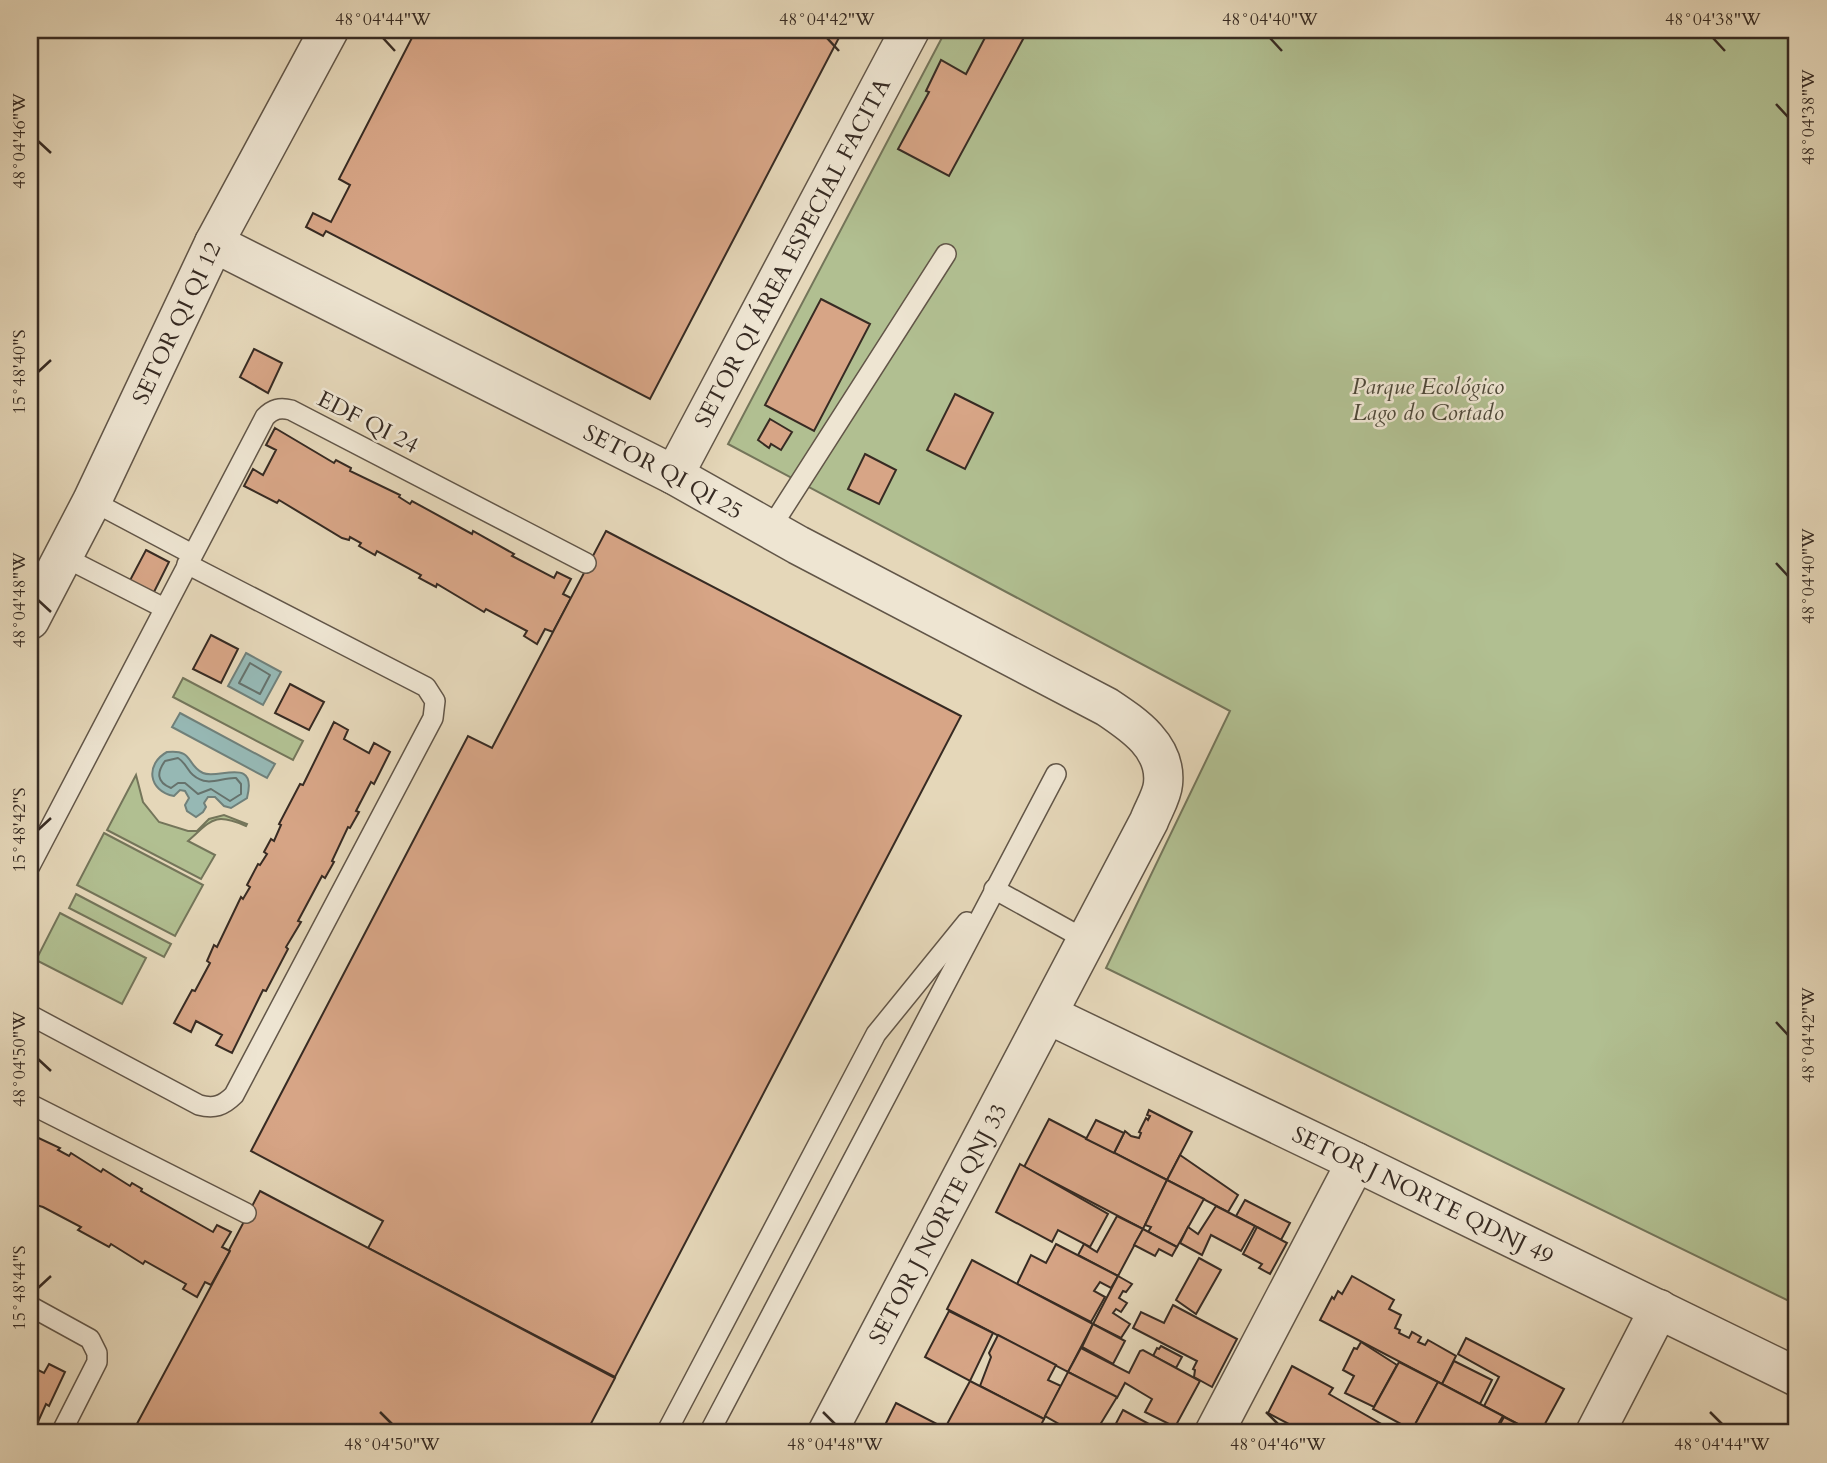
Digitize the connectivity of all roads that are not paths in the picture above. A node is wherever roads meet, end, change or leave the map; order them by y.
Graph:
1 (329, 30) edge
2 (910, 30) edge
3 (214, 243) junction
4 (946, 254) dead end
5 (674, 475) junction
6 (92, 502) junction
7 (770, 529) junction
8 (64, 558) junction
9 (189, 559) junction
10 (586, 563) dead end
11 (164, 608) junction
12 (30, 620) edge
13 (1056, 774) dead end
14 (30, 866) edge
15 (993, 889) junction
16 (1087, 941) junction
17 (30, 1015) edge
18 (1049, 1015) junction
19 (30, 1104) edge
20 (1356, 1162) junction
21 (246, 1213) dead end
22 (30, 1306) edge
23 (1659, 1309) junction
24 (1797, 1377) edge
25 (61, 1433) edge
26 (667, 1433) edge
27 (709, 1433) edge
28 (827, 1433) edge
29 (1214, 1433) edge
30 (1595, 1433) edge

1 - 3 street, SETOR QI QI 12
2 - 5 street, SETOR QI ÁREA ESPECIAL FACITA
3 - 5 street, SETOR QI QI 25
3 - 6 street, SETOR QI QI 12
4 - 7 lane
5 - 7 street, SETOR QI QI 25
6 - 8 street, SETOR QI QI 12
6 - 9 lane
7 - 16 street, SETOR QI QI 25
8 - 11 lane
8 - 12 street, SETOR QI QI 12
9 - 10 lane, EDF QI 24
9 - 11 lane
9 - 17 lane
11 - 14 lane
13 - 15 lane
15 - 16 lane
15 - 26 lane
15 - 27 lane
16 - 18 street, SETOR J NORTE QNJ 33
18 - 20 street, SETOR J NORTE QDNJ 49
18 - 28 street, SETOR J NORTE QNJ 33
19 - 21 lane
20 - 23 street, SETOR J NORTE QDNJ 49
20 - 29 street
22 - 25 lane
23 - 24 street, SETOR J NORTE QDNJ 49
23 - 30 street

